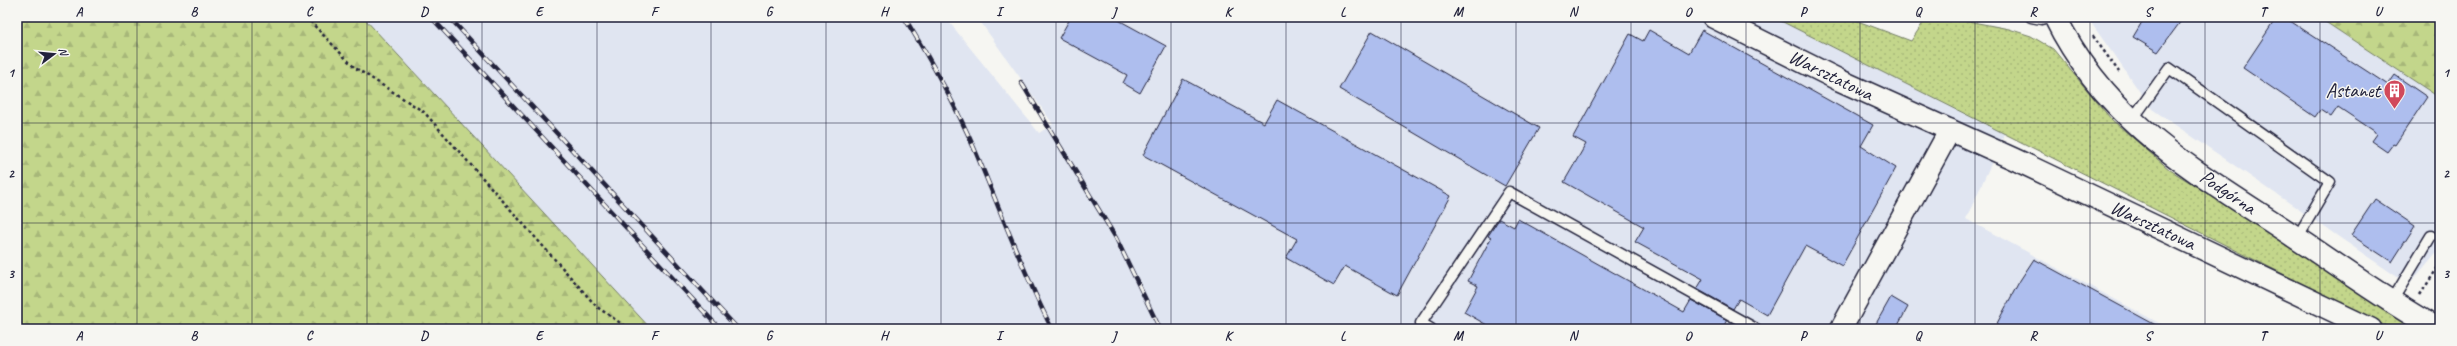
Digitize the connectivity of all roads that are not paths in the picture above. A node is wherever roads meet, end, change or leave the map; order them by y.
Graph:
1 (1713, 17) edge
2 (2031, 17) edge
3 (2049, 17) edge
4 (2055, 17) edge
5 (2132, 120) junction
6 (1950, 130) junction
7 (2431, 236) dead end
8 (2297, 238) junction
9 (2400, 307) junction
10 (2362, 326) edge
11 (1432, 329) edge
12 (1756, 329) edge
13 (1842, 329) edge
14 (2437, 329) edge

1 - 6 street, Warsztatowa
2 - 3 lane
4 - 5 street, Podgórna
5 - 8 street, Podgórna
5 - 8 lane
6 - 10 street, Warsztatowa
6 - 13 street
7 - 9 lane
8 - 9 street, Podgórna
9 - 14 street, Podgórna
11 - 12 lane

